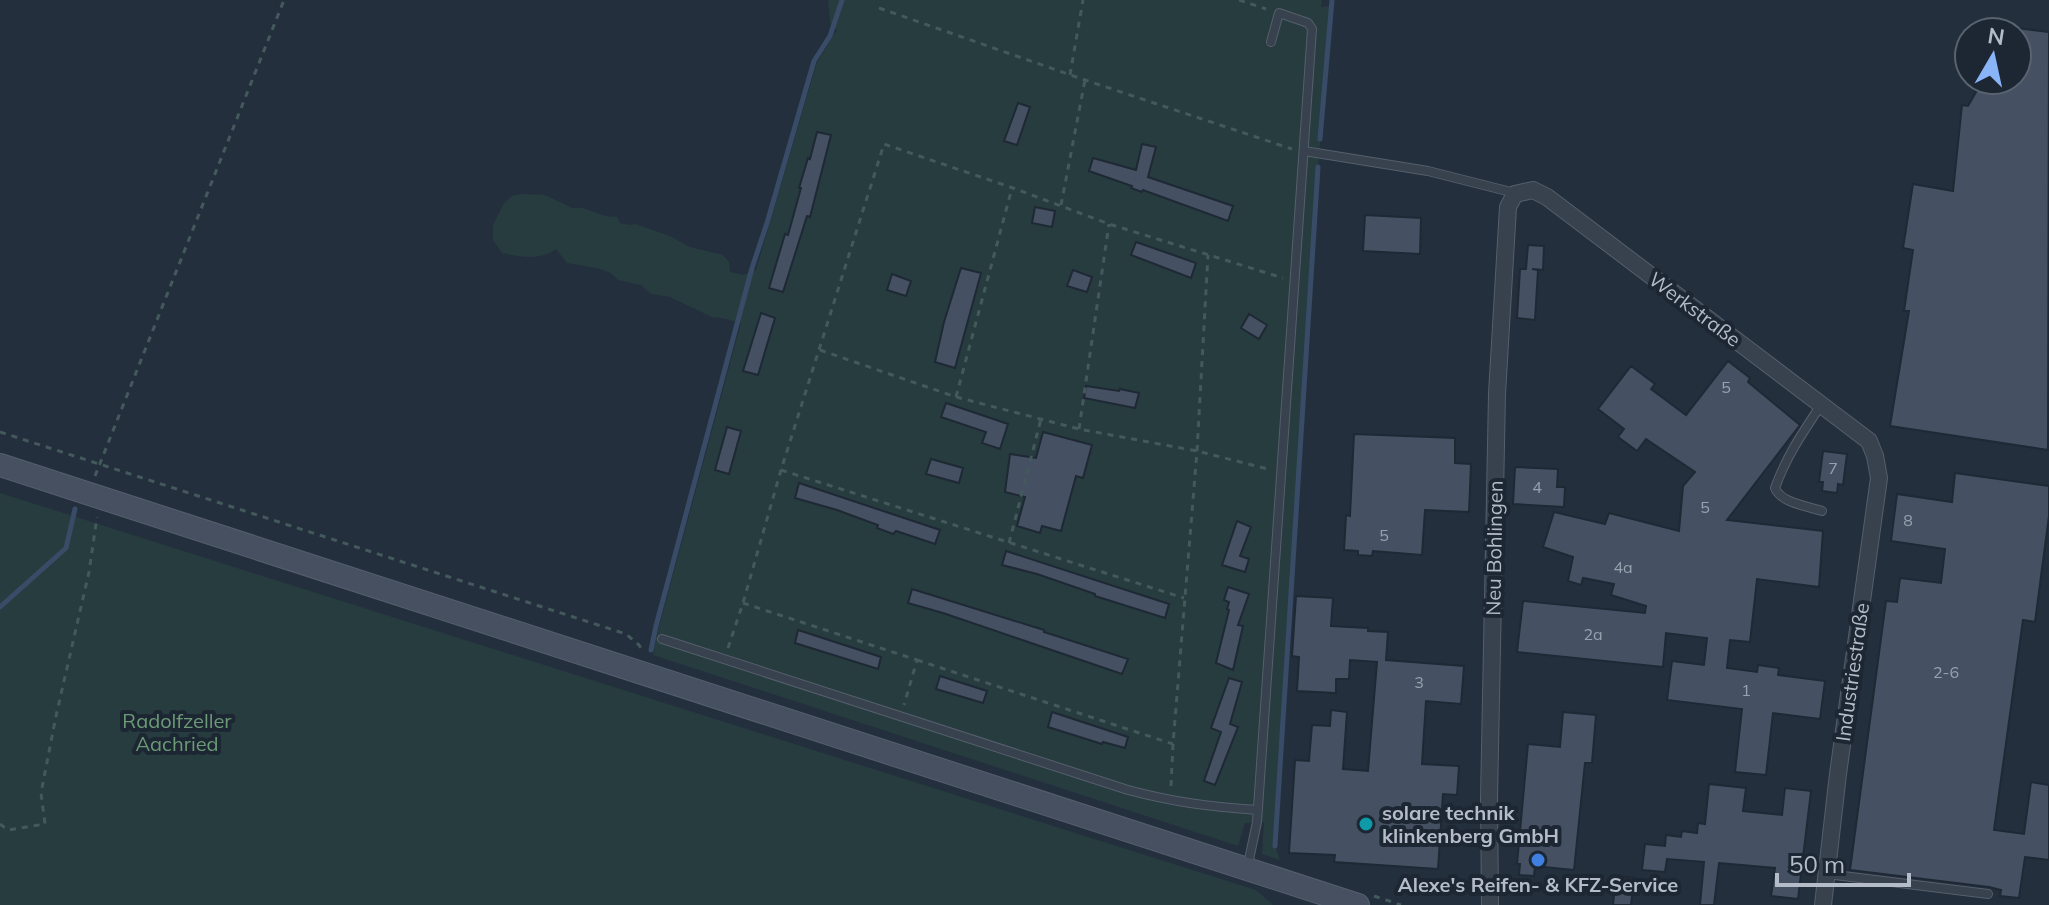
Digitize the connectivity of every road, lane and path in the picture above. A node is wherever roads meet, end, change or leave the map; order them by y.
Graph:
1 (284, 0) edge
2 (1083, 0) edge
3 (1239, 0) edge
4 (879, 8) dead end
5 (1279, 13) junction
6 (1271, 42) dead end
7 (1070, 75) junction
8 (1085, 80) junction
9 (1304, 151) junction
10 (1013, 188) junction
11 (1515, 194) junction
12 (1061, 205) junction
13 (1109, 224) junction
14 (1208, 255) junction
15 (1294, 280) junction
16 (820, 350) junction
17 (956, 397) junction
18 (1821, 405) junction
19 (1041, 419) junction
20 (1079, 429) junction
21 (0, 432) edge
22 (1869, 441) joint
23 (1197, 451) junction
24 (0, 465) edge
25 (99, 465) junction
26 (781, 470) junction
27 (1281, 471) junction
28 (100, 498) junction
29 (1822, 511) dead end
30 (1009, 543) junction
31 (1184, 598) junction
32 (743, 603) junction
33 (662, 639) dead end
34 (645, 654) dead end
35 (724, 659) junction
36 (917, 660) junction
37 (901, 717) junction
38 (1173, 744) junction
39 (1171, 802) junction
40 (1258, 810) junction
41 (0, 824) edge
42 (1247, 869) junction
43 (1827, 874) junction
44 (1988, 894) dead end
45 (1365, 900) edge
46 (1401, 905) edge
47 (1490, 905) edge
48 (1823, 905) edge

1 - 25 path
2 - 7 path
3 - 5 path
4 - 7 path
5 - 6 lane
5 - 9 lane
7 - 8 path
8 - 9 path
8 - 12 path
9 - 11 lane
9 - 15 lane
10 - 12 path
10 - 16 path
10 - 17 path
11 - 18 street, Werkstraße
11 - 47 street, Neu Bohlingen
12 - 13 path
13 - 14 path
13 - 20 path
14 - 15 path
14 - 23 path
15 - 27 lane
16 - 17 path
16 - 26 path
17 - 19 path
18 - 22 street, Werkstraße
18 - 29 lane
19 - 20 path
19 - 30 path
20 - 23 path
21 - 25 path
22 - 43 street, Industriestraße
23 - 27 path
23 - 31 path
24 - 28 main road
25 - 34 path
26 - 30 path
26 - 32 path
27 - 40 lane
28 - 41 path
28 - 42 main road
30 - 31 path
31 - 38 path
32 - 35 path
32 - 36 path
33 - 35 lane
35 - 37 lane
36 - 37 path
36 - 38 path
37 - 39 lane
38 - 39 path
39 - 40 lane
40 - 42 lane
42 - 45 main road
43 - 44 lane
43 - 48 street, Industriestraße
45 - 46 path

